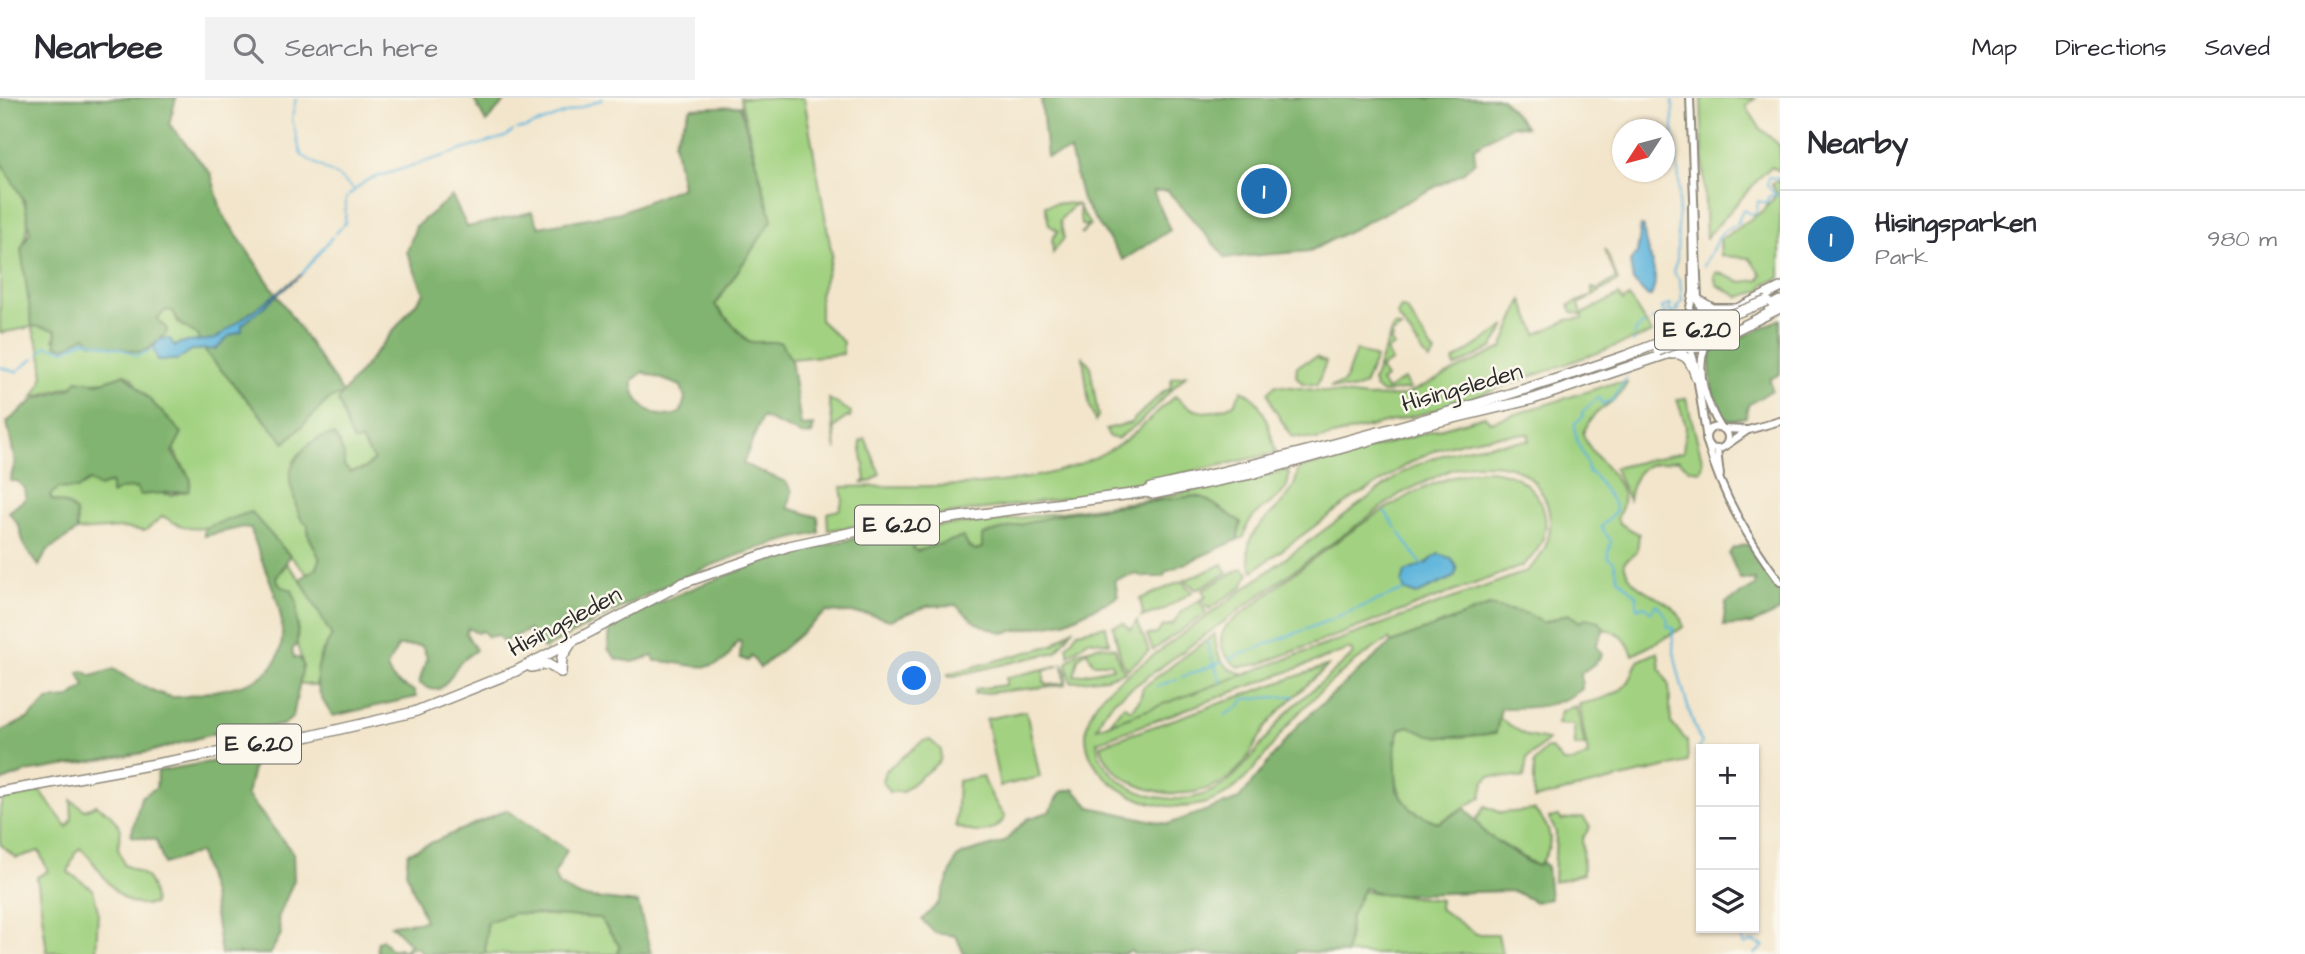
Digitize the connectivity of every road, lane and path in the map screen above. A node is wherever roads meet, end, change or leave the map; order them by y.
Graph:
1 (1690, 98) edge
2 (1694, 194) junction
3 (1780, 288) edge
4 (1780, 295) edge
5 (1698, 300) junction
6 (1780, 301) edge
7 (1768, 304) junction
8 (1780, 308) edge
9 (1737, 309) junction
10 (1705, 322) junction
11 (1686, 324) junction
12 (1706, 345) junction
13 (1689, 347) junction
14 (1663, 355) junction
15 (1697, 379) junction
16 (1780, 421) edge
17 (1419, 424) junction
18 (1722, 428) junction
19 (1748, 430) junction
20 (1706, 434) junction
21 (1708, 445) junction
22 (1725, 446) junction
23 (1717, 450) junction
24 (1722, 484) junction
25 (1780, 584) edge
26 (573, 641) junction
27 (523, 667) junction
28 (0, 792) edge

1 - 2 street
2 - 5 street
2 - 11 street
3 - 9 highway
4 - 7 highway, Hisingsleden / E 6.20
5 - 9 highway
5 - 10 street
6 - 7 highway, Hisingsleden / E 6.20
7 - 17 highway, Hisingsleden / E 6.20, bridge
8 - 12 highway
9 - 10 highway
10 - 11 street
10 - 12 street
11 - 13 street
11 - 17 highway
12 - 13 street
12 - 18 street
13 - 14 highway
13 - 15 street
14 - 15 highway
14 - 17 highway
15 - 20 street
16 - 19 street
17 - 26 highway, Hisingsleden / E 6.20
18 - 19 street
18 - 20 street
18 - 22 street
19 - 22 street
20 - 21 street
21 - 23 street
21 - 24 street
22 - 23 street
23 - 24 street
24 - 25 street
26 - 27 highway, Hisingsleden / E 6.20
26 - 27 highway, E 6.20
27 - 28 highway, Hisingsleden / E 6.20

